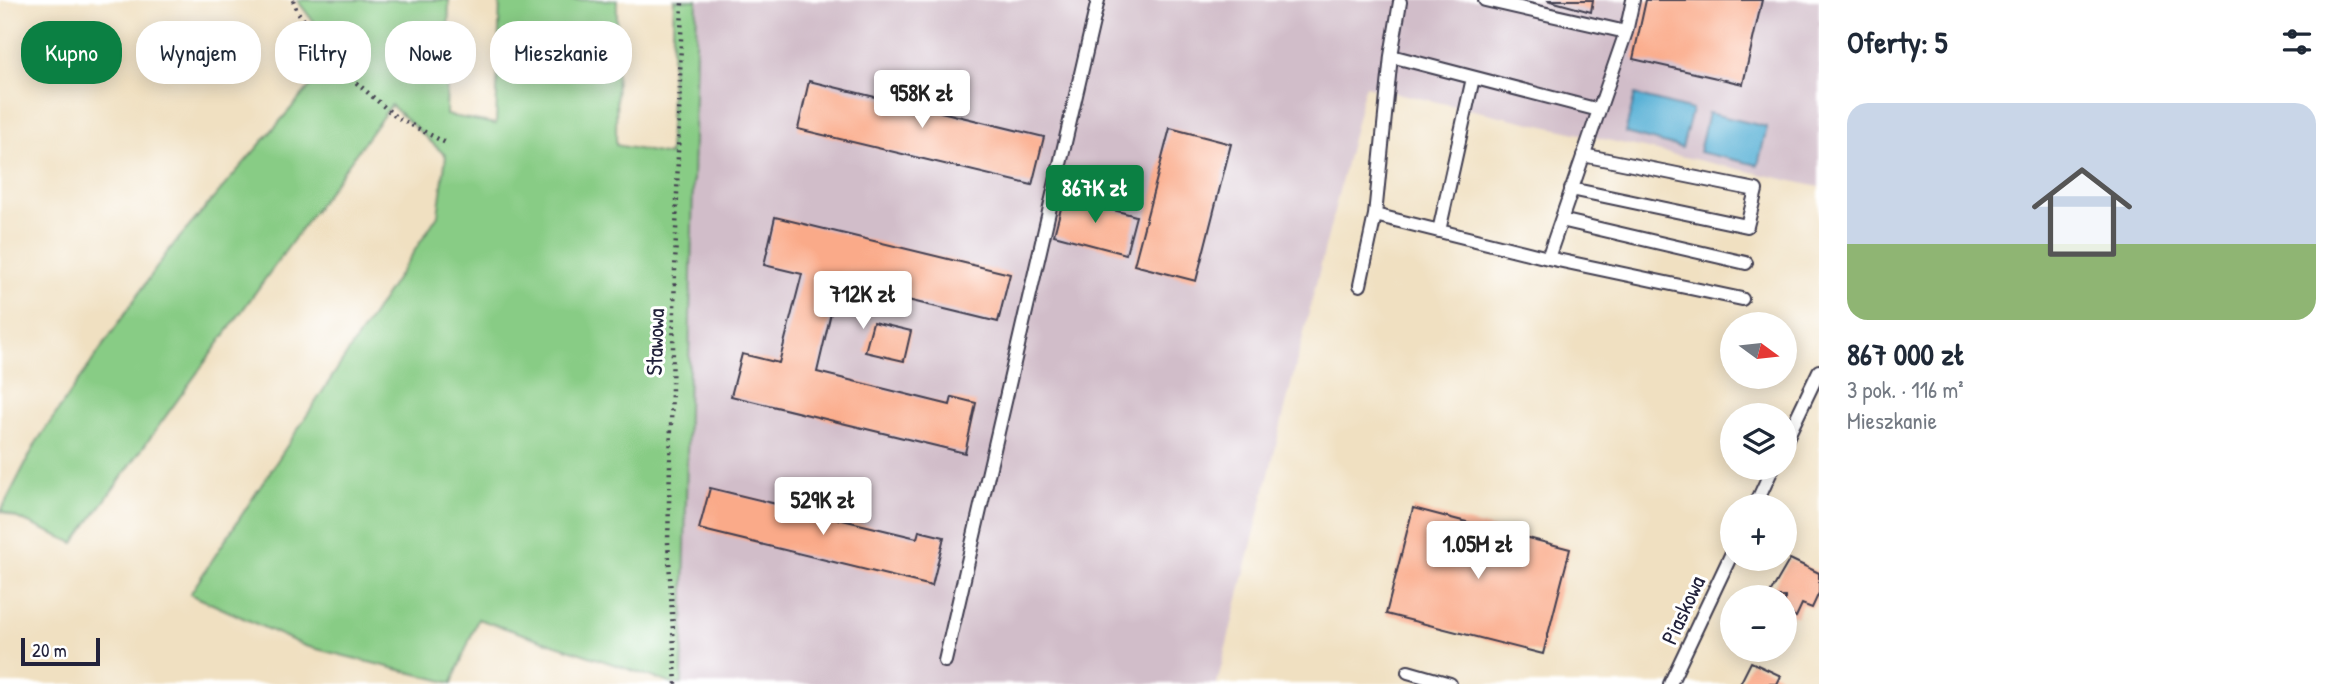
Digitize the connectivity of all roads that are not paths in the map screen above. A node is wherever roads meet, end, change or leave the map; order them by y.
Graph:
1 (1098, 0) edge
2 (1485, 0) edge
3 (1633, 0) edge
4 (1397, 1) edge
5 (1626, 33) junction
6 (1391, 56) junction
7 (1473, 78) junction
8 (1599, 110) junction
9 (1583, 155) junction
10 (1571, 190) junction
11 (1375, 215) junction
12 (1561, 220) junction
13 (1439, 231) junction
14 (1548, 258) junction
15 (1746, 264) dead end
16 (1360, 285) dead end
17 (1742, 299) dead end
18 (1818, 373) edge
19 (1797, 417) edge
20 (1724, 571) edge
21 (945, 661) dead end
22 (1408, 672) dead end
23 (1450, 684) edge
24 (1671, 684) edge

1 - 21 lane
2 - 5 lane
3 - 5 lane
4 - 6 lane
5 - 8 lane
6 - 7 lane
6 - 11 lane
7 - 8 lane
7 - 13 lane
8 - 9 lane
9 - 10 lane
9 - 10 lane
10 - 12 lane
11 - 13 lane
11 - 16 lane
12 - 14 lane
12 - 15 lane
13 - 14 lane
14 - 17 lane
18 - 19 lane
20 - 24 lane, Piaskowa
22 - 23 lane

